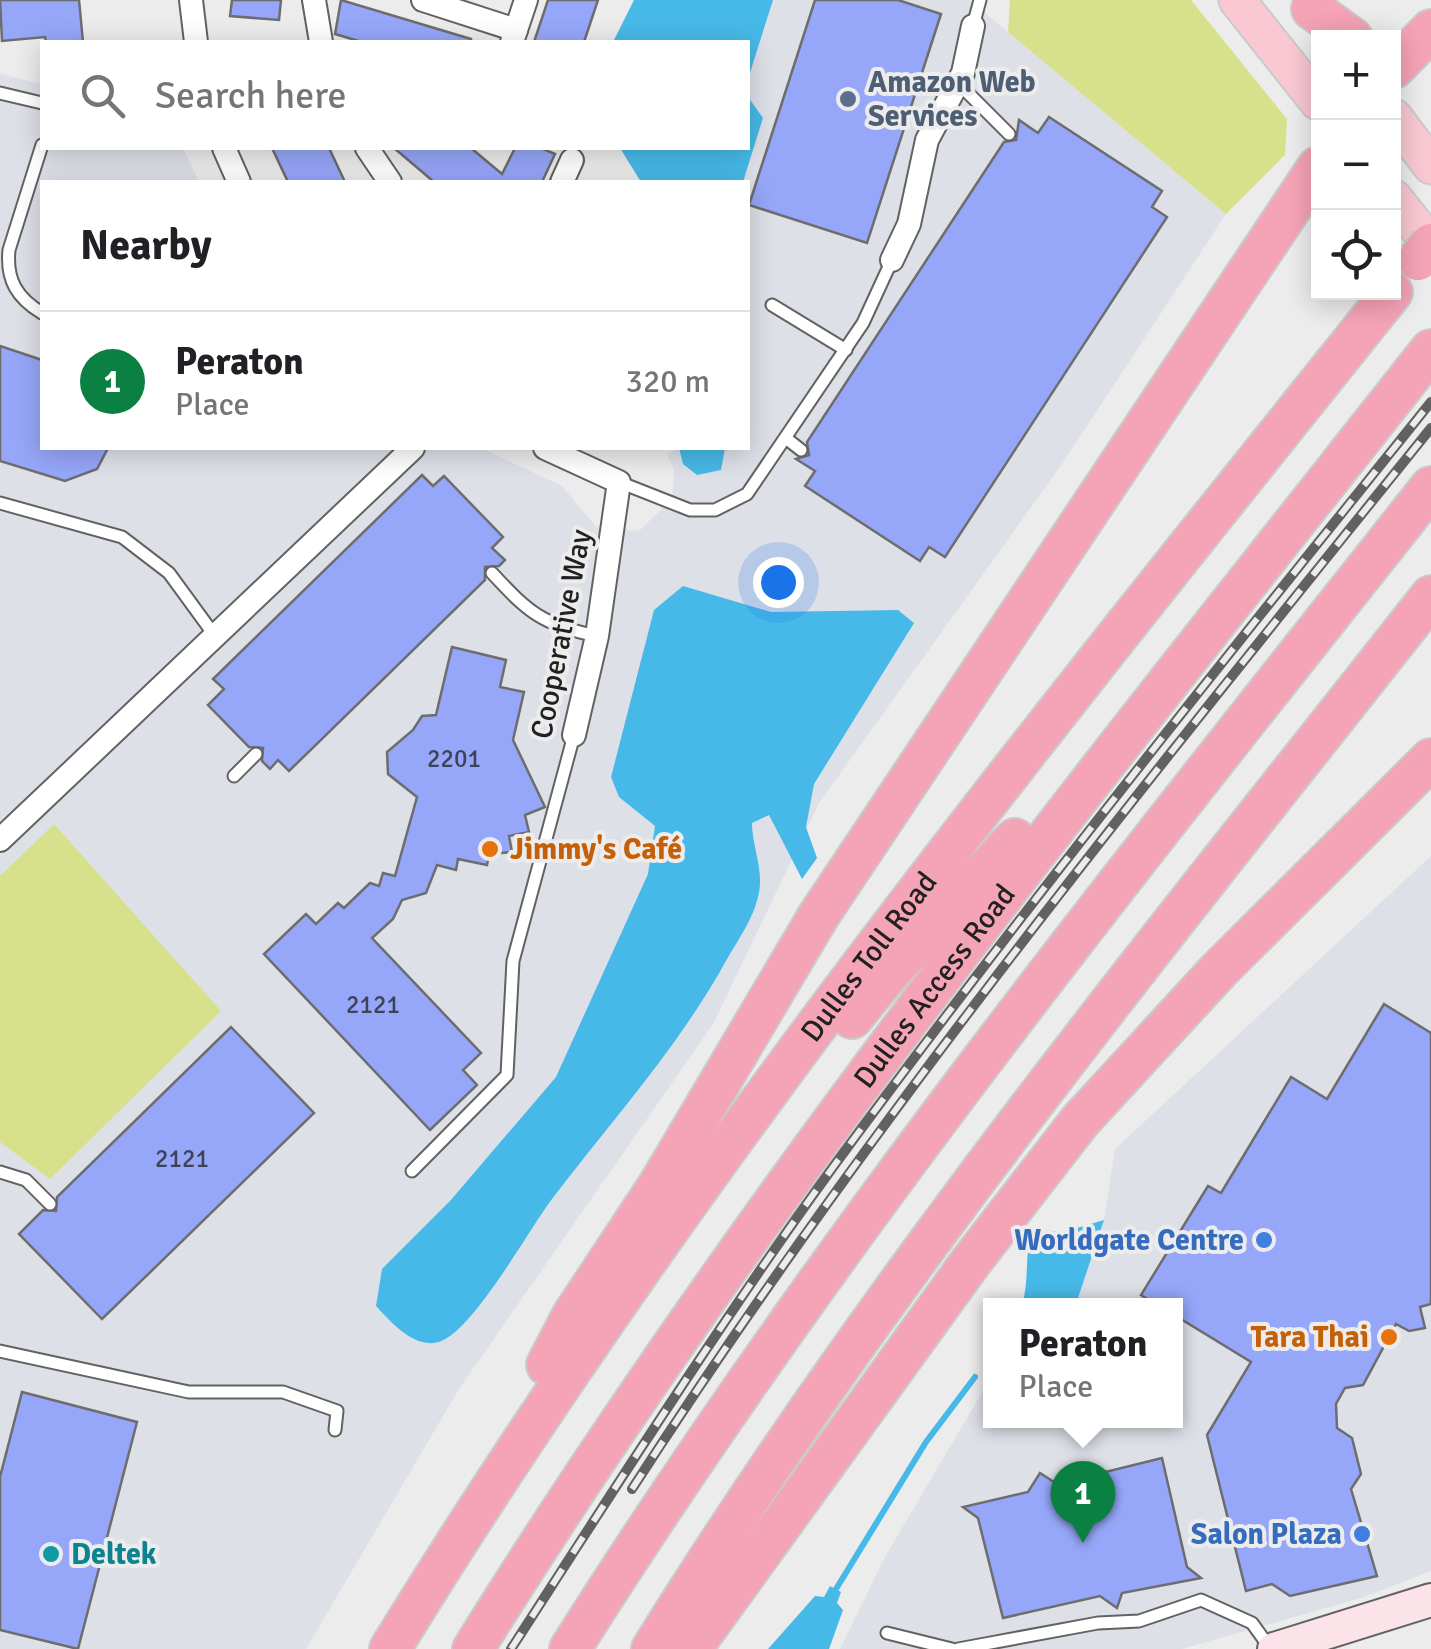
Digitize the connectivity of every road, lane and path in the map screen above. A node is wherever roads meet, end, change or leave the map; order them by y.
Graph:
1 (191, 0) edge
2 (314, 0) edge
3 (424, 0) edge
4 (526, 0) edge
5 (980, 0) edge
6 (1237, 0) edge
7 (1317, 15) edge
8 (1431, 20) edge
9 (973, 26) joint
10 (1340, 30) edge
11 (1431, 30) edge
12 (514, 36) edge
13 (1401, 39) edge
14 (196, 40) edge
15 (315, 40) edge
16 (1401, 61) edge
17 (958, 84) junction
18 (0, 93) edge
19 (1311, 93) edge
20 (40, 103) edge
21 (1396, 120) edge
22 (1009, 134) dead end
23 (40, 150) edge
24 (225, 150) edge
25 (368, 150) edge
26 (572, 160) dead end
27 (1431, 166) edge
28 (1311, 177) edge
29 (238, 180) edge
30 (389, 180) edge
31 (563, 180) edge
32 (1397, 210) edge
33 (892, 260) joint
34 (1413, 266) edge
35 (772, 305) dead end
36 (40, 311) edge
37 (846, 350) junction
38 (1431, 350) edge
39 (787, 439) junction
40 (411, 450) edge
41 (549, 450) edge
42 (802, 450) dead end
43 (619, 482) junction
44 (1431, 487) edge
45 (0, 504) edge
46 (492, 573) dead end
47 (1431, 596) edge
48 (1218, 620) junction
49 (215, 636) junction
50 (597, 636) junction
51 (574, 736) joint
52 (256, 754) dead end
53 (1431, 759) edge
54 (234, 776) dead end
55 (0, 840) edge
56 (0, 1172) edge
57 (412, 1172) dead end
58 (684, 1202) junction
59 (50, 1204) dead end
60 (0, 1351) edge
61 (335, 1430) dead end
62 (448, 1555) junction
63 (1431, 1600) edge
64 (887, 1632) dead end
65 (390, 1649) edge
66 (473, 1649) edge
67 (570, 1649) edge
68 (652, 1649) edge
69 (690, 1649) edge
70 (955, 1649) edge
71 (1272, 1649) edge

1 - 14 street
2 - 15 street
3 - 12 street
4 - 12 street
5 - 9 lane
6 - 19 main road
7 - 10 highway
8 - 13 highway
9 - 17 street
11 - 16 highway
17 - 22 lane
17 - 33 street
18 - 20 lane
21 - 27 main road
23 - 36 lane
24 - 29 street
25 - 30 street
26 - 31 street
28 - 62 highway
32 - 34 main road
33 - 37 lane
34 - 58 highway, Dulles Toll Road
35 - 37 lane
37 - 39 lane
38 - 48 highway, Dulles Access Road
39 - 42 lane
39 - 43 lane
40 - 49 street
41 - 43 street
43 - 50 street, Cooperative Way
44 - 67 highway
45 - 49 lane
46 - 50 lane
47 - 68 highway
48 - 58 highway
48 - 66 highway, Dulles Access Road
49 - 55 street
50 - 51 street, Cooperative Way
51 - 57 lane, Cooperative Way
52 - 54 lane
53 - 69 highway
56 - 59 lane
58 - 62 highway, Dulles Toll Road
60 - 61 lane
62 - 65 highway, Dulles Toll Road
63 - 71 street
64 - 70 lane
70 - 71 lane

